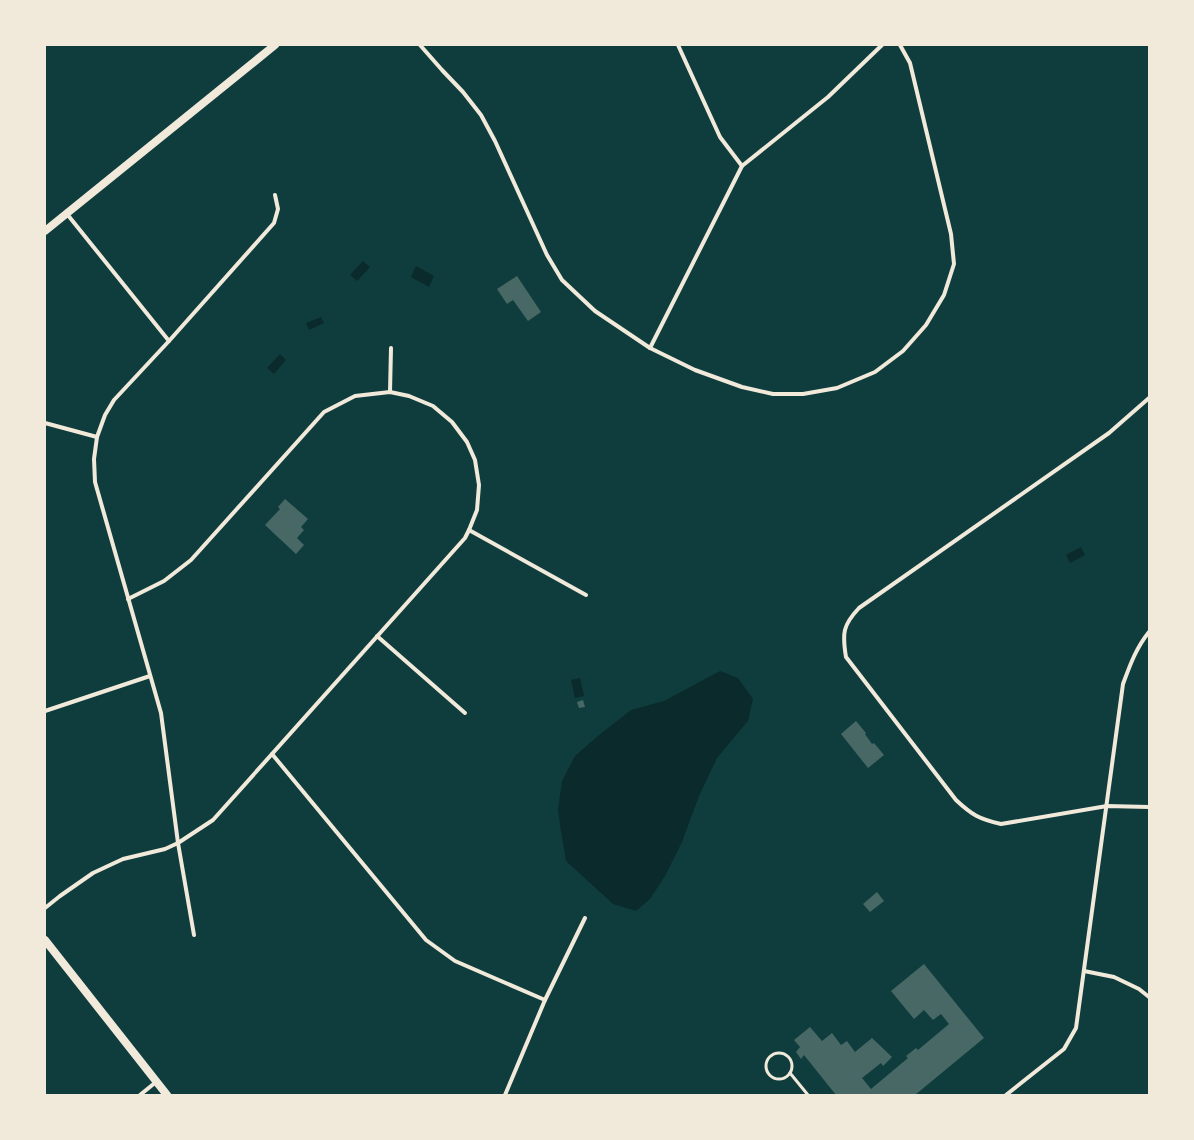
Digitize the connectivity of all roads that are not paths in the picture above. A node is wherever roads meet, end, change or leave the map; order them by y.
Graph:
1 (275, 45) edge
2 (420, 45) edge
3 (678, 45) edge
4 (882, 45) edge
5 (900, 45) edge
6 (742, 166) junction
7 (275, 195) dead end
8 (66, 213) junction
9 (45, 230) edge
10 (169, 341) junction
11 (391, 348) dead end
12 (650, 348) junction
13 (390, 392) junction
14 (1149, 398) edge
15 (45, 423) edge
16 (97, 437) junction
17 (470, 530) junction
18 (586, 595) dead end
19 (128, 599) junction
20 (1149, 632) edge
21 (377, 636) junction
22 (150, 676) junction
23 (45, 711) edge
24 (465, 713) dead end
25 (272, 754) junction
26 (1107, 806) junction
27 (1149, 807) edge
28 (178, 843) junction
29 (45, 908) edge
30 (585, 918) dead end
31 (194, 935) dead end
32 (45, 940) edge
33 (1084, 971) junction
34 (1149, 998) edge
35 (545, 1000) junction
36 (790, 1073) junction
37 (156, 1082) junction
38 (140, 1095) edge
39 (167, 1095) edge
40 (505, 1095) edge
41 (808, 1095) edge
42 (1006, 1095) edge

1 - 8 main road
2 - 12 street
3 - 6 street
4 - 6 street
5 - 12 street
6 - 12 street
7 - 10 street
8 - 9 main road
8 - 10 street
10 - 16 street
11 - 13 street
13 - 17 street
13 - 19 street
14 - 26 street
15 - 16 street
16 - 19 street
17 - 18 street
17 - 21 street
19 - 22 street
20 - 26 street
21 - 24 street
21 - 25 street
22 - 23 street
22 - 28 street
25 - 28 street
25 - 35 street
26 - 27 street
26 - 33 street
28 - 29 street
28 - 31 street
30 - 35 street
32 - 37 main road
33 - 34 street
33 - 42 street
35 - 40 street
36 - 36 lane
36 - 41 lane
37 - 38 street
37 - 39 main road

